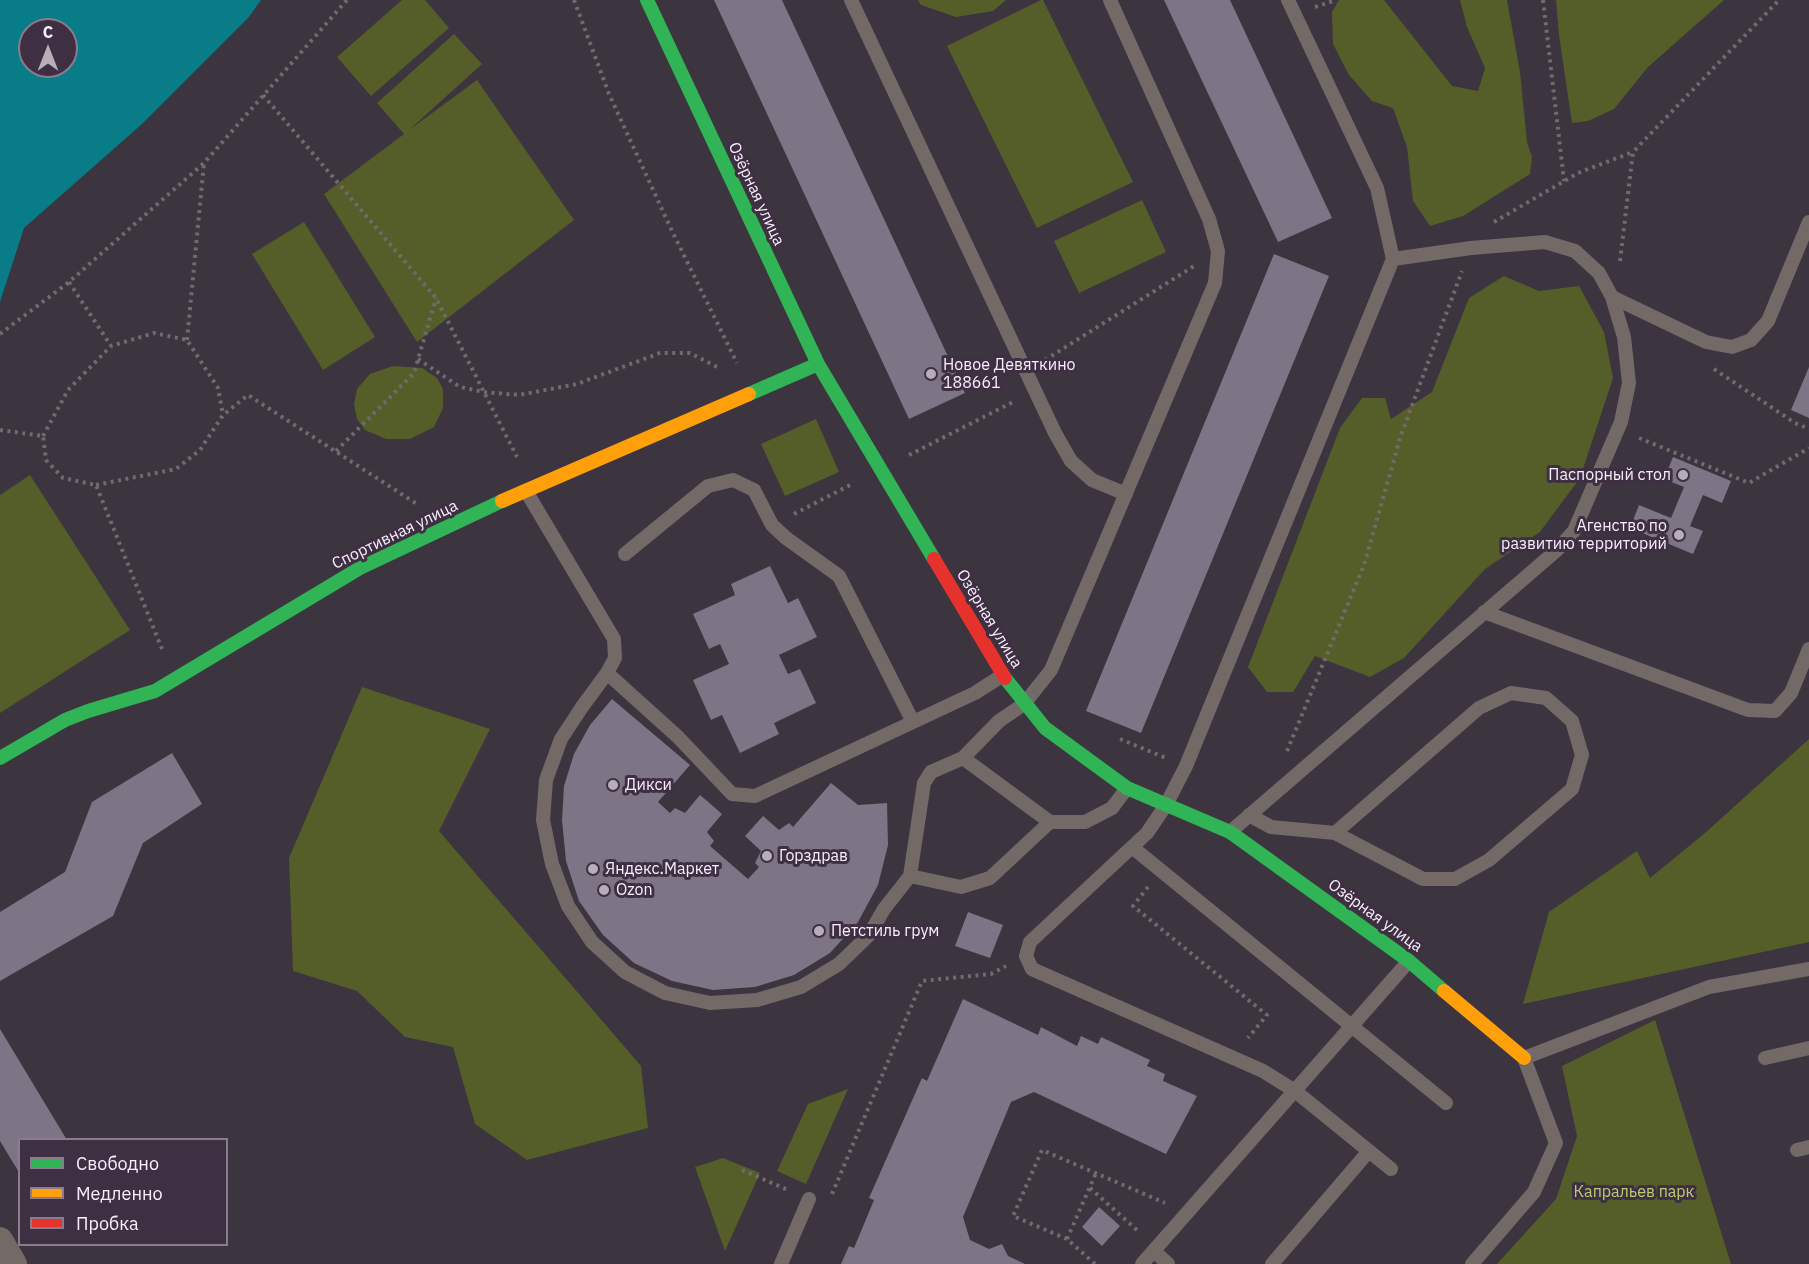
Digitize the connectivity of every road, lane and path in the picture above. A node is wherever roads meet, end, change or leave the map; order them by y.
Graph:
1 (347, 0) edge
2 (574, 0) edge
3 (647, 0) edge
4 (851, 0) edge
5 (1110, 0) edge
6 (1288, 0) edge
7 (1543, 0) edge
8 (1779, 0) edge
9 (263, 95) junction
10 (1633, 152) junction
11 (204, 163) junction
12 (1564, 181) junction
13 (1809, 222) edge
14 (1472, 248) junction
15 (1218, 251) junction
16 (1393, 259) junction
17 (69, 282) junction
18 (1612, 297) junction
19 (436, 298) junction
20 (0, 334) edge
21 (187, 340) junction
22 (111, 346) junction
23 (418, 359) junction
24 (818, 364) junction
25 (1712, 368) dead end
26 (1027, 371) junction
27 (484, 392) junction
28 (752, 393) junction
29 (223, 415) junction
30 (1617, 429) junction
31 (1809, 429) edge
32 (0, 430) edge
33 (43, 436) junction
34 (1809, 448) edge
35 (336, 451) junction
36 (96, 485) junction
37 (529, 489) junction
38 (1126, 494) junction
39 (450, 526) junction
40 (625, 554) dead end
41 (1484, 612) junction
42 (1809, 649) edge
43 (607, 673) junction
44 (1003, 675) junction
45 (174, 679) junction
46 (1024, 704) junction
47 (913, 722) junction
48 (0, 758) edge
49 (963, 758) junction
50 (1284, 758) dead end
51 (1127, 788) junction
52 (1166, 805) junction
53 (1249, 815) junction
54 (1050, 822) junction
55 (1230, 832) junction
56 (1335, 833) junction
57 (1132, 848) junction
58 (1118, 861) junction
59 (910, 876) junction
60 (1026, 956) junction
61 (1410, 961) junction
62 (1809, 969) edge
63 (1352, 1026) junction
64 (1809, 1048) edge
65 (1232, 1057) junction
66 (1524, 1058) junction
67 (1765, 1058) dead end
68 (1295, 1090) junction
69 (1446, 1103) dead end
70 (1369, 1151) junction
71 (1391, 1169) dead end
72 (742, 1170) dead end
73 (1096, 1173) junction
74 (1090, 1188) junction
75 (809, 1199) junction
76 (1187, 1213) junction
77 (1067, 1239) junction
78 (0, 1240) edge
79 (1155, 1249) junction
80 (14, 1264) edge
81 (781, 1264) edge
82 (1095, 1264) edge
83 (1142, 1264) edge
84 (1168, 1264) edge
85 (1272, 1264) edge
86 (1472, 1264) edge

1 - 9 path
2 - 28 path
3 - 24 street, Озёрная улица
4 - 26 lane
5 - 15 lane
6 - 16 lane
7 - 12 path
8 - 10 path
9 - 11 path
9 - 19 path
10 - 12 path
10 - 18 path
11 - 17 path
11 - 21 path
12 - 14 path
13 - 18 lane
14 - 16 lane
14 - 18 lane
14 - 50 path
15 - 26 path
15 - 38 lane
16 - 52 lane
17 - 20 path
17 - 22 path
18 - 30 lane
19 - 23 path
19 - 27 path
21 - 22 path
21 - 29 path
22 - 33 path
23 - 27 path
23 - 35 path
24 - 28 street, Спортивная улица
24 - 44 street, Озёрная улица
25 - 31 path
26 - 38 lane
27 - 28 path
27 - 37 path
28 - 37 street, Спортивная улица
29 - 35 path
29 - 36 path
30 - 34 path
30 - 41 lane
32 - 33 path
33 - 36 path
35 - 39 path
36 - 45 path
37 - 39 street, Спортивная улица
37 - 43 lane
38 - 46 lane
39 - 45 street, Спортивная улица
40 - 47 lane
41 - 42 lane
41 - 53 lane
43 - 47 lane
43 - 59 lane
44 - 46 street, Озёрная улица
44 - 47 lane
45 - 48 street, Спортивная улица
46 - 49 lane
46 - 51 street, Озёрная улица
49 - 54 lane
49 - 59 lane
51 - 52 street, Озёрная улица
51 - 54 lane
52 - 55 street, Озёрная улица
52 - 57 lane
53 - 55 lane
53 - 56 lane
54 - 59 lane
55 - 61 street, Озёрная улица
56 - 56 lane
57 - 58 lane
57 - 63 lane
58 - 60 lane
58 - 65 path
60 - 65 lane
60 - 75 path
61 - 63 lane
61 - 66 street, Озёрная улица
62 - 66 lane
63 - 68 lane
63 - 69 lane
64 - 67 lane
65 - 68 lane
66 - 86 lane
68 - 70 lane
68 - 76 lane
70 - 71 lane
70 - 85 lane
72 - 75 path
73 - 74 path
73 - 76 path
73 - 77 path
74 - 77 path
74 - 79 path
75 - 81 lane
76 - 79 lane
77 - 82 path
78 - 80 street
79 - 83 lane
79 - 84 lane

